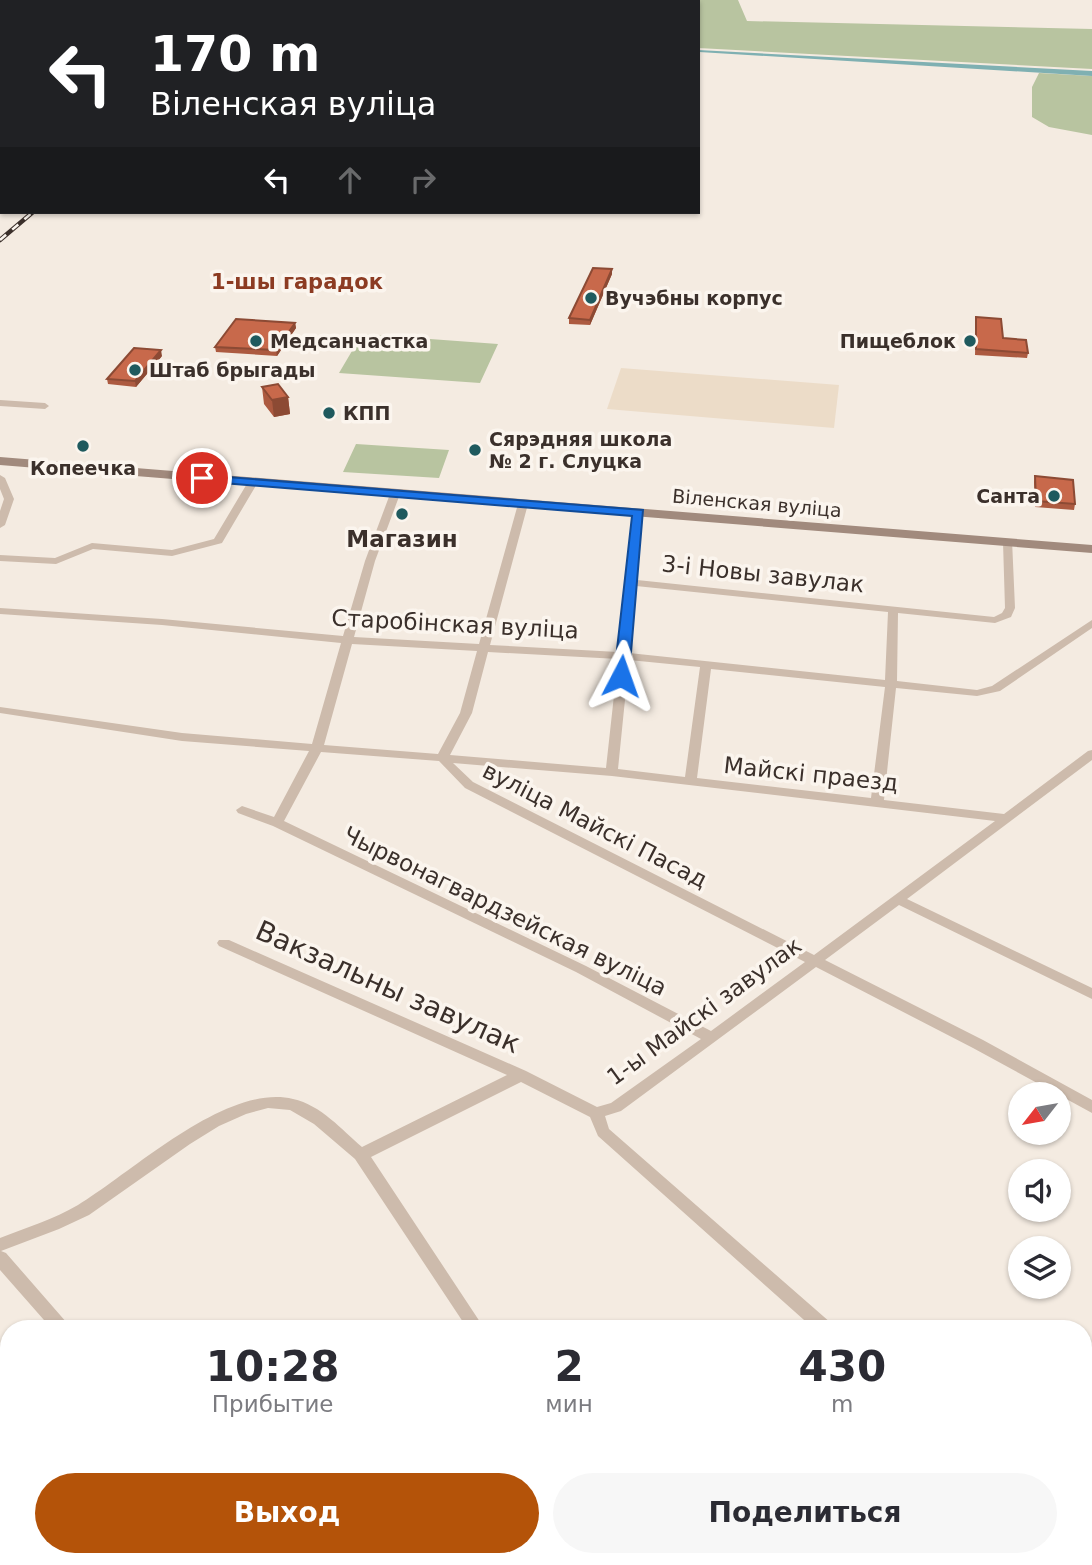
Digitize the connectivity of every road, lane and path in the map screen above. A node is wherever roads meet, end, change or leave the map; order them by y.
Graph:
1 (0, 403) edge
2 (45, 407) dead end
3 (0, 461) edge
4 (0, 478) edge
5 (253, 482) junction
6 (395, 494) junction
7 (523, 504) junction
8 (638, 513) junction
9 (0, 525) edge
10 (1008, 542) junction
11 (1092, 549) edge
12 (0, 558) edge
13 (629, 582) junction
14 (893, 608) junction
15 (0, 611) edge
16 (1092, 623) edge
17 (347, 640) junction
18 (485, 647) junction
19 (622, 656) junction
20 (706, 664) junction
21 (891, 682) junction
22 (0, 710) edge
23 (317, 748) junction
24 (1092, 754) edge
25 (442, 758) junction
26 (612, 772) junction
27 (690, 782) junction
28 (877, 803) junction
29 (242, 810) dead end
30 (1006, 818) junction
31 (277, 823) junction
32 (897, 899) junction
33 (224, 943) dead end
34 (815, 960) junction
35 (1092, 994) edge
36 (712, 1038) junction
37 (521, 1075) junction
38 (1092, 1107) edge
39 (596, 1114) junction
40 (361, 1155) junction
41 (0, 1245) edge
42 (0, 1258) edge
43 (54, 1320) edge
44 (471, 1320) edge
45 (816, 1320) edge

1 - 2 street
3 - 5 main road, Віленская вуліца
4 - 9 street
5 - 6 main road, Віленская вуліца
5 - 12 street
6 - 7 main road, Віленская вуліца
6 - 17 street
7 - 8 main road, Віленская вуліца
7 - 18 street
8 - 10 main road, Віленская вуліца
8 - 13 street
10 - 11 main road, Віленская вуліца
10 - 14 street, 3-і Новы завулак
13 - 14 street, 3-і Новы завулак
13 - 19 street
14 - 21 street
15 - 17 street, Старобінская вуліца
16 - 21 street, Старобінская вуліца
17 - 18 street, Старобінская вуліца
17 - 23 street
18 - 19 street, Старобінская вуліца
18 - 25 street
19 - 20 street, Старобінская вуліца
19 - 26 street
20 - 21 street, Старобінская вуліца
20 - 27 street
21 - 28 street
22 - 23 street
23 - 25 street
23 - 31 street
24 - 30 street, 1-ы Майскі завулак
25 - 26 street, Майскі праезд
25 - 34 street, вуліца Майскі Пасад
26 - 27 street, Майскі праезд
27 - 28 street, Майскі праезд
28 - 30 street, Майскі праезд
29 - 31 street, Чырвонагвардзейская вуліца
30 - 32 street, 1-ы Майскі завулак
31 - 36 street, Чырвонагвардзейская вуліца
32 - 34 street, 1-ы Майскі завулак
32 - 35 street
33 - 37 street, Вакзальны завулак
34 - 36 street, 1-ы Майскі завулак
34 - 38 street, вуліца Майскі Пасад
36 - 39 street, 1-ы Майскі завулак
37 - 39 street
37 - 40 street, Вакзальны завулак
39 - 45 street, 1-ы Майскі завулак
40 - 41 street
40 - 44 street
42 - 43 street

